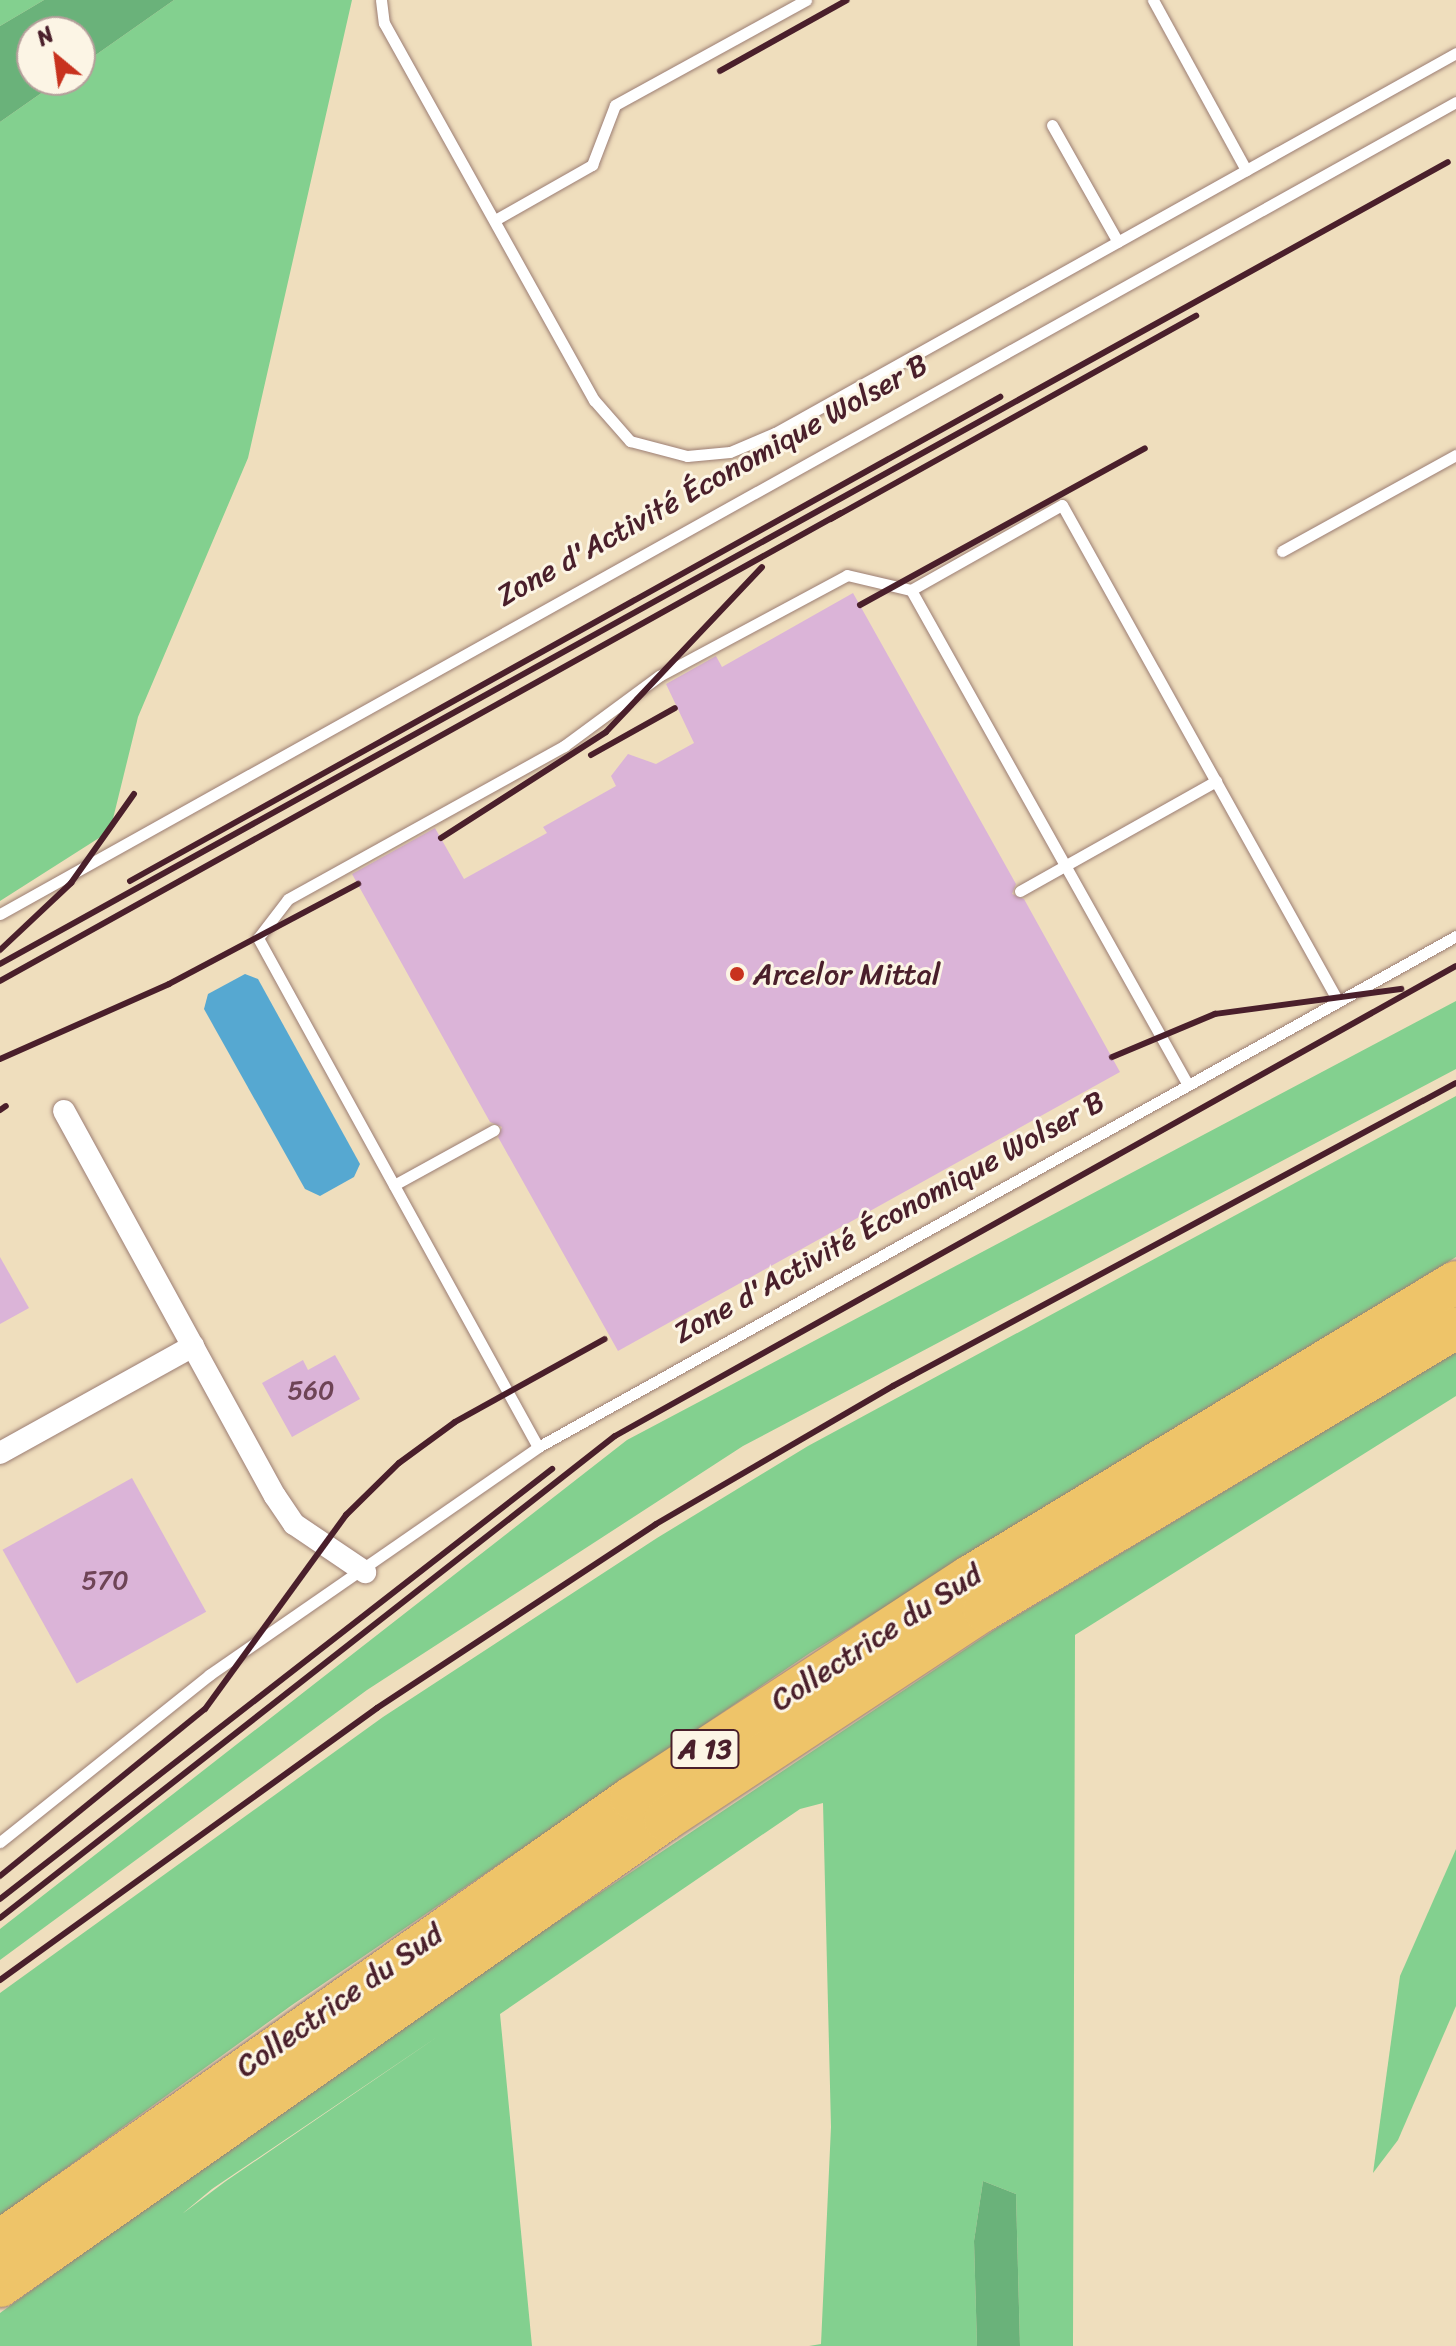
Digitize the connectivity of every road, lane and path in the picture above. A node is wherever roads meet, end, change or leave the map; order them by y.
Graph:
1 (381, 0) edge
2 (806, 0) edge
3 (1153, 0) edge
4 (1456, 53) edge
5 (1456, 102) edge
6 (1052, 125) dead end
7 (1246, 170) junction
8 (495, 220) junction
9 (1118, 242) junction
10 (1456, 455) edge
11 (1282, 551) dead end
12 (911, 590) junction
13 (1216, 781) junction
14 (1065, 866) junction
15 (1020, 891) dead end
16 (0, 914) edge
17 (1456, 936) edge
18 (1338, 1001) junction
19 (1188, 1085) junction
20 (64, 1111) dead end
21 (494, 1130) dead end
22 (394, 1185) junction
23 (1456, 1282) edge
24 (1456, 1328) edge
25 (193, 1346) junction
26 (538, 1447) junction
27 (0, 1453) edge
28 (365, 1572) junction
29 (0, 1842) edge
30 (0, 2241) edge
31 (0, 2286) edge

1 - 8 lane
2 - 8 lane
3 - 7 lane
4 - 7 lane
5 - 16 lane, Zone d'Activité Économique Wolser B
6 - 9 lane
7 - 9 lane
8 - 9 lane
10 - 11 lane
12 - 13 lane
12 - 14 lane
12 - 22 lane
13 - 14 lane
13 - 18 lane
14 - 15 lane
14 - 19 lane
17 - 18 lane, Zone d'Activité Économique Wolser B
18 - 19 lane, Zone d'Activité Économique Wolser B
19 - 26 lane, Zone d'Activité Économique Wolser B
20 - 25 street
21 - 22 lane
22 - 26 lane
23 - 30 highway, Collectrice du Sud / A 13
24 - 31 highway, Collectrice du Sud / A 13
25 - 27 street
25 - 28 street
26 - 28 lane, Zone d'Activité Économique Wolser B
28 - 29 lane, Zone d'Activité Économique Wolser B

